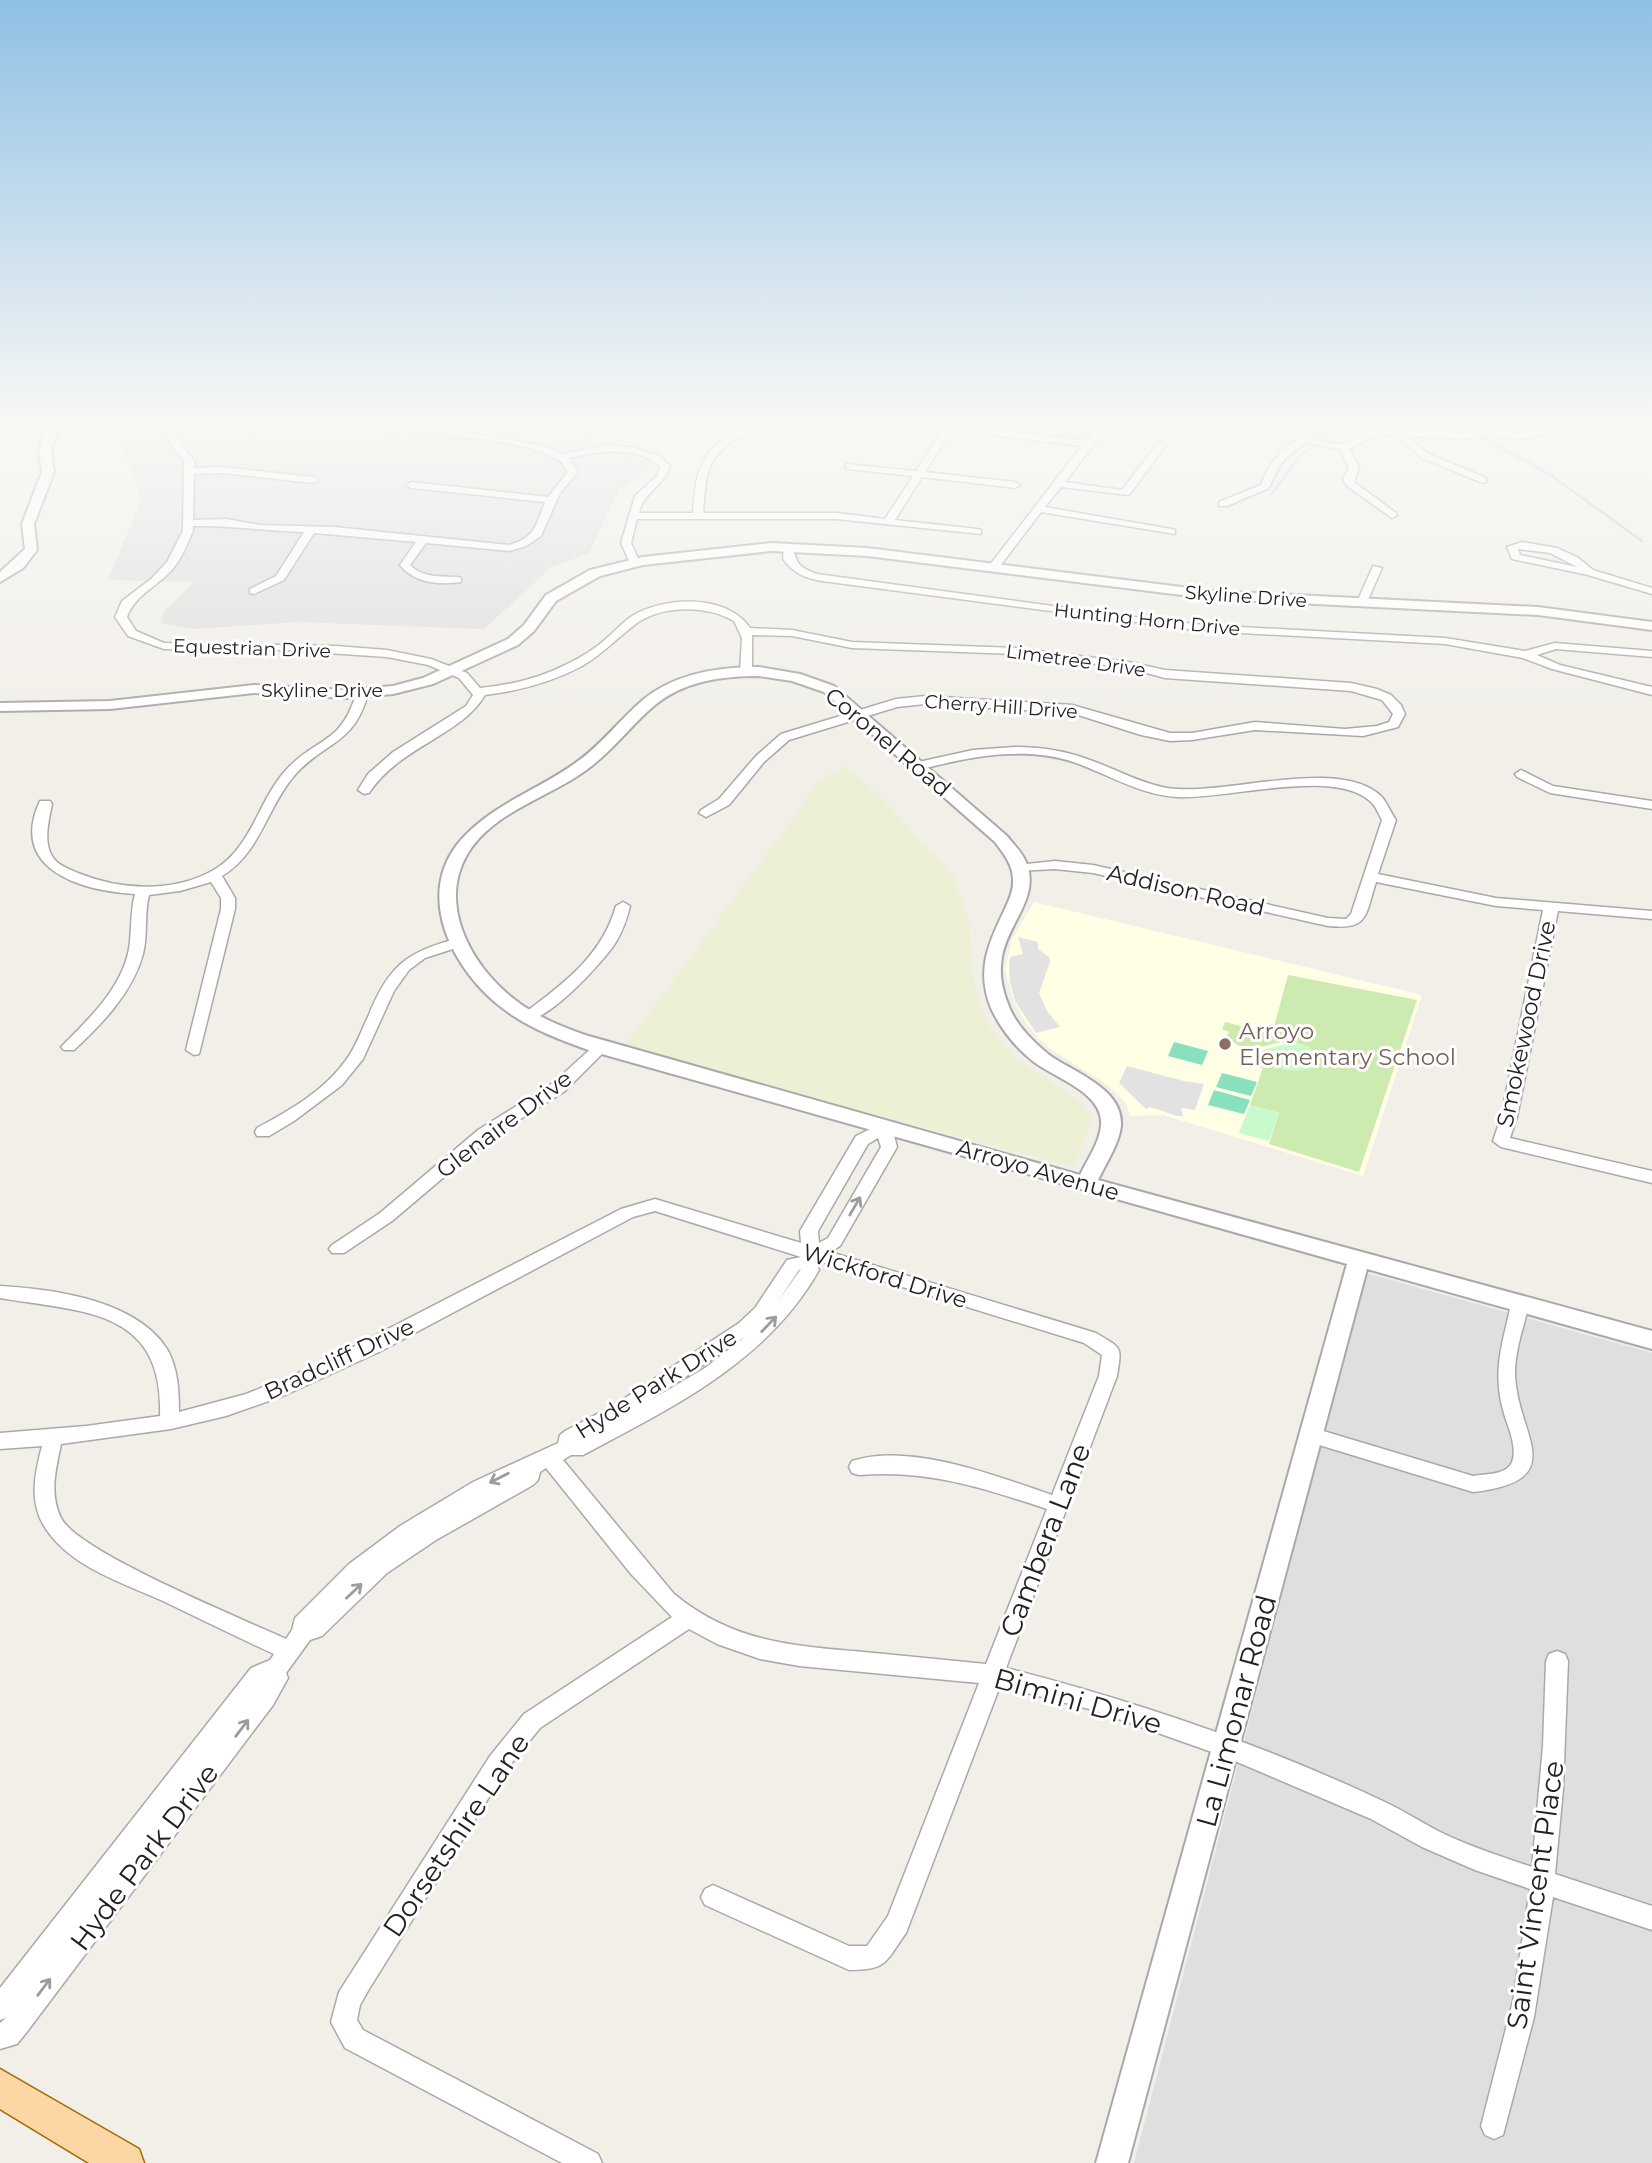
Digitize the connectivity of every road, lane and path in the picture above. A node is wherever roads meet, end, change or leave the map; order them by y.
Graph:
1 (29, 527) edge
2 (187, 527) edge
3 (254, 527) edge
4 (542, 527) edge
5 (631, 527) edge
6 (937, 527) edge
7 (1025, 527) edge
8 (1142, 527) edge
9 (310, 529) junction
10 (977, 532) dead end
11 (1171, 532) dead end
12 (424, 538) junction
13 (788, 547) junction
14 (635, 563) junction
15 (993, 568) junction
16 (1377, 568) dead end
17 (1589, 572) junction
18 (0, 578) edge
19 (457, 580) dead end
20 (254, 591) dead end
21 (1652, 591) edge
22 (1362, 602) junction
23 (1652, 626) edge
24 (746, 631) junction
25 (1652, 654) edge
26 (1526, 655) junction
27 (452, 670) junction
28 (746, 671) junction
29 (1652, 691) edge
30 (479, 692) junction
31 (362, 694) junction
32 (0, 707) edge
33 (1399, 709) joint
34 (858, 713) junction
35 (918, 766) junction
36 (1521, 774) dead end
37 (364, 790) dead end
38 (45, 804) dead end
39 (1652, 805) edge
40 (706, 813) dead end
41 (1022, 868) junction
42 (215, 876) junction
43 (1373, 877) junction
44 (143, 891) junction
45 (623, 906) dead end
46 (1550, 907) junction
47 (1652, 915) edge
48 (460, 942) junction
49 (528, 1017) junction
50 (69, 1047) dead end
51 (601, 1047) junction
52 (194, 1050) dead end
53 (884, 1127) junction
54 (263, 1132) dead end
55 (1652, 1177) edge
56 (1086, 1183) junction
57 (655, 1205) joint
58 (338, 1249) dead end
59 (808, 1258) junction
60 (1359, 1259) junction
61 (1, 1292) edge
62 (1520, 1304) junction
63 (1652, 1340) edge
64 (1112, 1352) joint
65 (169, 1422) junction
66 (1310, 1435) junction
67 (53, 1438) junction
68 (0, 1441) edge
69 (559, 1452) junction
70 (859, 1467) dead end
71 (1058, 1505) junction
72 (688, 1618) junction
73 (289, 1651) junction
74 (1557, 1661) dead end
75 (275, 1671) junction
76 (992, 1674) junction
77 (1227, 1747) junction
78 (1541, 1883) junction
79 (713, 1897) dead end
80 (1652, 1918) edge
81 (0, 2008) edge
82 (0, 2036) edge
83 (0, 2088) edge
84 (1494, 2126) dead end
85 (125, 2163) edge
86 (589, 2163) edge
87 (1112, 2163) edge

1 - 18 street
2 - 27 street, Equestrian Drive
3 - 9 street
4 - 12 street
5 - 14 street
6 - 10 street
7 - 15 street
8 - 11 street
9 - 12 street
9 - 20 street
12 - 19 street
13 - 14 street, Skyline Drive
13 - 15 street, Skyline Drive
13 - 26 street, Hunting Horn Drive
14 - 27 street, Skyline Drive
15 - 22 street, Skyline Drive
16 - 22 street
17 - 17 street
17 - 21 street
22 - 23 street, Skyline Drive
24 - 28 street
24 - 30 street
24 - 33 street, Limetree Drive
25 - 26 street
26 - 29 street
27 - 30 street
27 - 31 street, Skyline Drive
28 - 34 street, Coronel Road
28 - 48 street, Coronel Road
30 - 37 street
31 - 32 street, Skyline Drive
31 - 42 street
33 - 34 street, Cherry Hill Drive
34 - 35 street, Coronel Road
34 - 40 street, Cherry Hill Drive
35 - 41 street, Coronel Road
35 - 43 street
36 - 39 street
38 - 44 street
41 - 43 street, Addison Road
41 - 56 street
42 - 44 street
42 - 52 street
43 - 46 street
44 - 50 street
45 - 49 street
46 - 47 street
46 - 55 street, Smokewood Drive
48 - 49 street, Arroyo Avenue
48 - 54 street
49 - 51 street, Arroyo Avenue
51 - 53 street, Arroyo Avenue
51 - 58 street, Glenaire Drive
53 - 56 street, Arroyo Avenue
53 - 59 street, Hyde Park Drive
59 -> 53 street
56 - 60 street, Arroyo Avenue
57 - 59 street, Wickford Drive
57 - 65 street, Bradcliff Drive
59 - 64 street, Wickford Drive
59 - 69 street, Hyde Park Drive
60 - 62 street, Arroyo Avenue
60 - 66 street, La Limonar Road
61 - 65 street
62 - 63 street, Arroyo Avenue
62 - 66 street
64 - 71 street, Cambera Lane
65 - 67 street, Bradcliff Drive
66 - 77 street, La Limonar Road
67 - 68 street, Bradcliff Drive
67 - 73 street
69 - 72 street, Bimini Drive
69 - 73 street, Hyde Park Drive
70 - 71 street
71 - 76 street, Cambera Lane
72 - 76 street, Bimini Drive
72 - 86 street, Dorsetshire Lane
73 - 75 street, Hyde Park Drive
74 - 78 street, Saint Vincent Place
75 - 81 street, Hyde Park Drive
82 -> 75 street, Hyde Park Drive
76 - 77 street, Bimini Drive
76 - 79 street, Cambera Lane
77 - 78 street, Bimini Drive
77 - 87 street, La Limonar Road
78 - 80 street, Bimini Drive
78 - 84 street, Saint Vincent Place
83 - 85 main road

